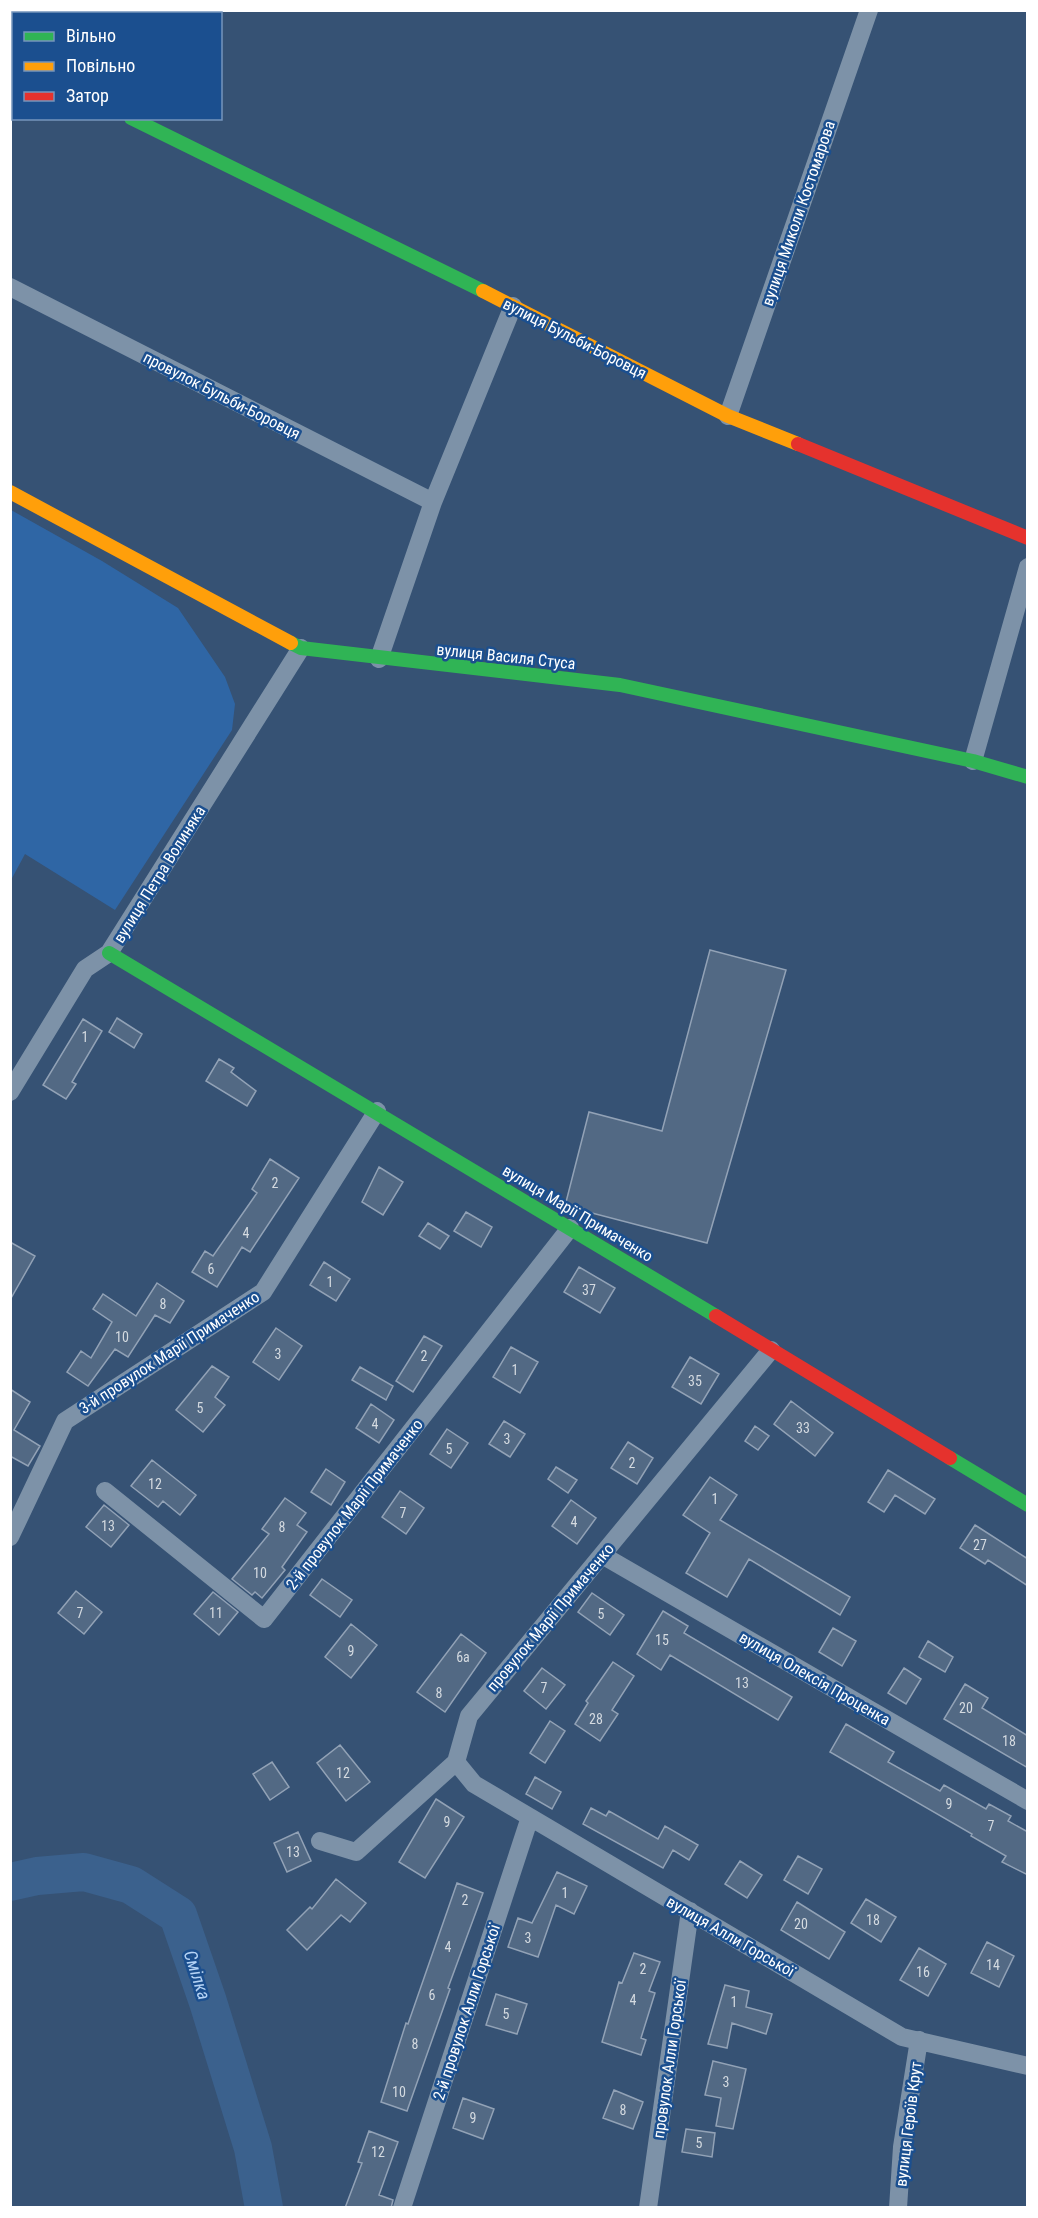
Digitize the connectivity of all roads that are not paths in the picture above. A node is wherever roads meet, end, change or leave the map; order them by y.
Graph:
1 (869, 10) edge
2 (135, 120) edge
3 (10, 287) edge
4 (513, 306) junction
5 (728, 416) junction
6 (10, 492) edge
7 (433, 502) junction
8 (1028, 538) edge
9 (1028, 567) edge
10 (301, 648) junction
11 (379, 659) junction
12 (973, 761) junction
13 (1028, 777) edge
14 (109, 953) junction
15 (10, 1092) edge
16 (377, 1111) junction
17 (570, 1228) junction
18 (771, 1350) junction
19 (105, 1491) dead end
20 (1028, 1505) edge
21 (10, 1537) edge
22 (602, 1555) junction
23 (456, 1762) junction
24 (1028, 1801) edge
25 (530, 1817) junction
26 (320, 1842) dead end
27 (690, 1911) junction
28 (919, 2040) junction
29 (1028, 2066) edge
30 (402, 2208) edge
31 (648, 2208) edge
32 (898, 2208) edge

1 - 5 street, вулиця Миколи Костомарова
2 - 4 street, вулиця Бульби-Боровця
3 - 7 street, провулок Бульби-Боровця
4 - 5 street, вулиця Бульби-Боровця
4 - 7 street
5 - 8 street, вулиця Бульби-Боровця
6 - 10 street, вулиця Василя Стуса
7 - 11 street
9 - 12 street
10 - 11 street, вулиця Василя Стуса
10 - 14 street, вулиця Петра Волиняка
11 - 12 street, вулиця Василя Стуса
12 - 13 street, вулиця Василя Стуса
14 - 15 street, вулиця Петра Волиняка
14 - 16 street, вулиця Марії Примаченко
16 - 17 street, вулиця Марії Примаченко
16 - 21 street, 3-й провулок Марії Примаченко
17 - 18 street, вулиця Марії Примаченко
17 - 19 street, 2-й провулок Марії Примаченко
18 - 20 street, вулиця Марії Примаченко
18 - 22 street, провулок Марії Примаченко
22 - 23 street, провулок Марії Примаченко
22 - 24 street, вулиця Олексія Проценка
23 - 25 street, вулиця Алли Горської
23 - 26 street
25 - 27 street, вулиця Алли Горської
25 - 30 street, 2-й провулок Алли Горської
27 - 28 street, вулиця Алли Горської
27 - 31 street, провулок Алли Горської
28 - 29 street, вулиця Алли Горської
28 - 32 street, вулиця Героїв Крут

